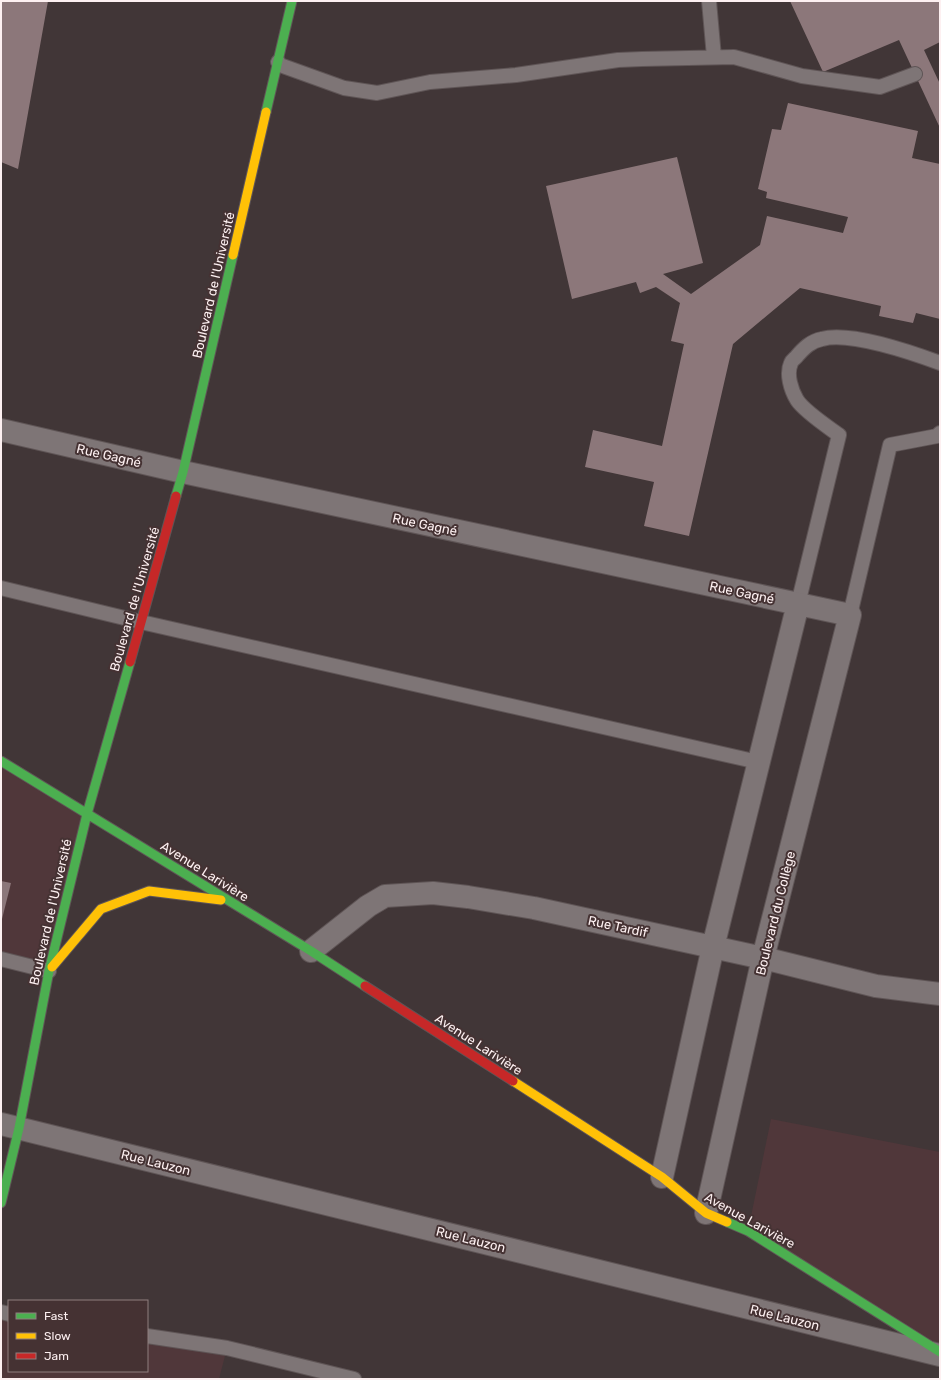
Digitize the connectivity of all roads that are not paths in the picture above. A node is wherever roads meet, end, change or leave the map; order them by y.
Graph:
1 (292, 1) edge
2 (709, 1) edge
3 (714, 57) junction
4 (278, 62) junction
5 (915, 74) dead end
6 (940, 363) edge
7 (1, 430) edge
8 (940, 433) edge
9 (183, 472) junction
10 (1, 588) edge
11 (798, 604) junction
12 (850, 615) junction
13 (141, 622) junction
14 (1, 761) edge
15 (758, 762) junction
16 (87, 814) junction
17 (229, 901) junction
18 (713, 947) junction
19 (311, 951) junction
20 (764, 958) junction
21 (1, 959) edge
22 (49, 971) junction
23 (940, 994) edge
24 (10, 1126) edge
25 (662, 1177) junction
26 (1, 1203) edge
27 (706, 1213) junction
28 (148, 1336) edge
29 (940, 1353) edge
30 (354, 1379) edge

1 - 4 street, Boulevard de l'Université
2 - 3 lane
3 - 4 lane
3 - 5 lane
4 - 9 street, Boulevard de l'Université
6 - 11 lane
7 - 9 street, Rue Gagné
8 - 12 lane
9 - 11 street, Rue Gagné
9 - 13 street, Boulevard de l'Université
10 - 13 lane
11 - 12 street, Rue Gagné
11 - 15 street
12 - 20 street, Boulevard du Collège
13 - 15 lane
13 - 16 street, Boulevard de l'Université
14 - 16 street, Avenue Larivière
15 - 18 street
16 - 17 street, Avenue Larivière
16 - 22 street, Boulevard de l'Université
17 - 19 street, Avenue Larivière
17 - 22 street
18 - 19 street, Rue Tardif
18 - 20 street, Rue Tardif
18 - 25 street
19 - 25 street, Avenue Larivière
20 - 23 street, Rue Tardif
20 - 27 street, Boulevard du Collège
21 - 22 lane
22 - 24 street, Boulevard de l'Université
24 - 26 street, Boulevard de l'Université
24 - 29 street, Rue Lauzon
25 - 27 street, Avenue Larivière
27 - 29 street, Avenue Larivière
28 - 30 lane

